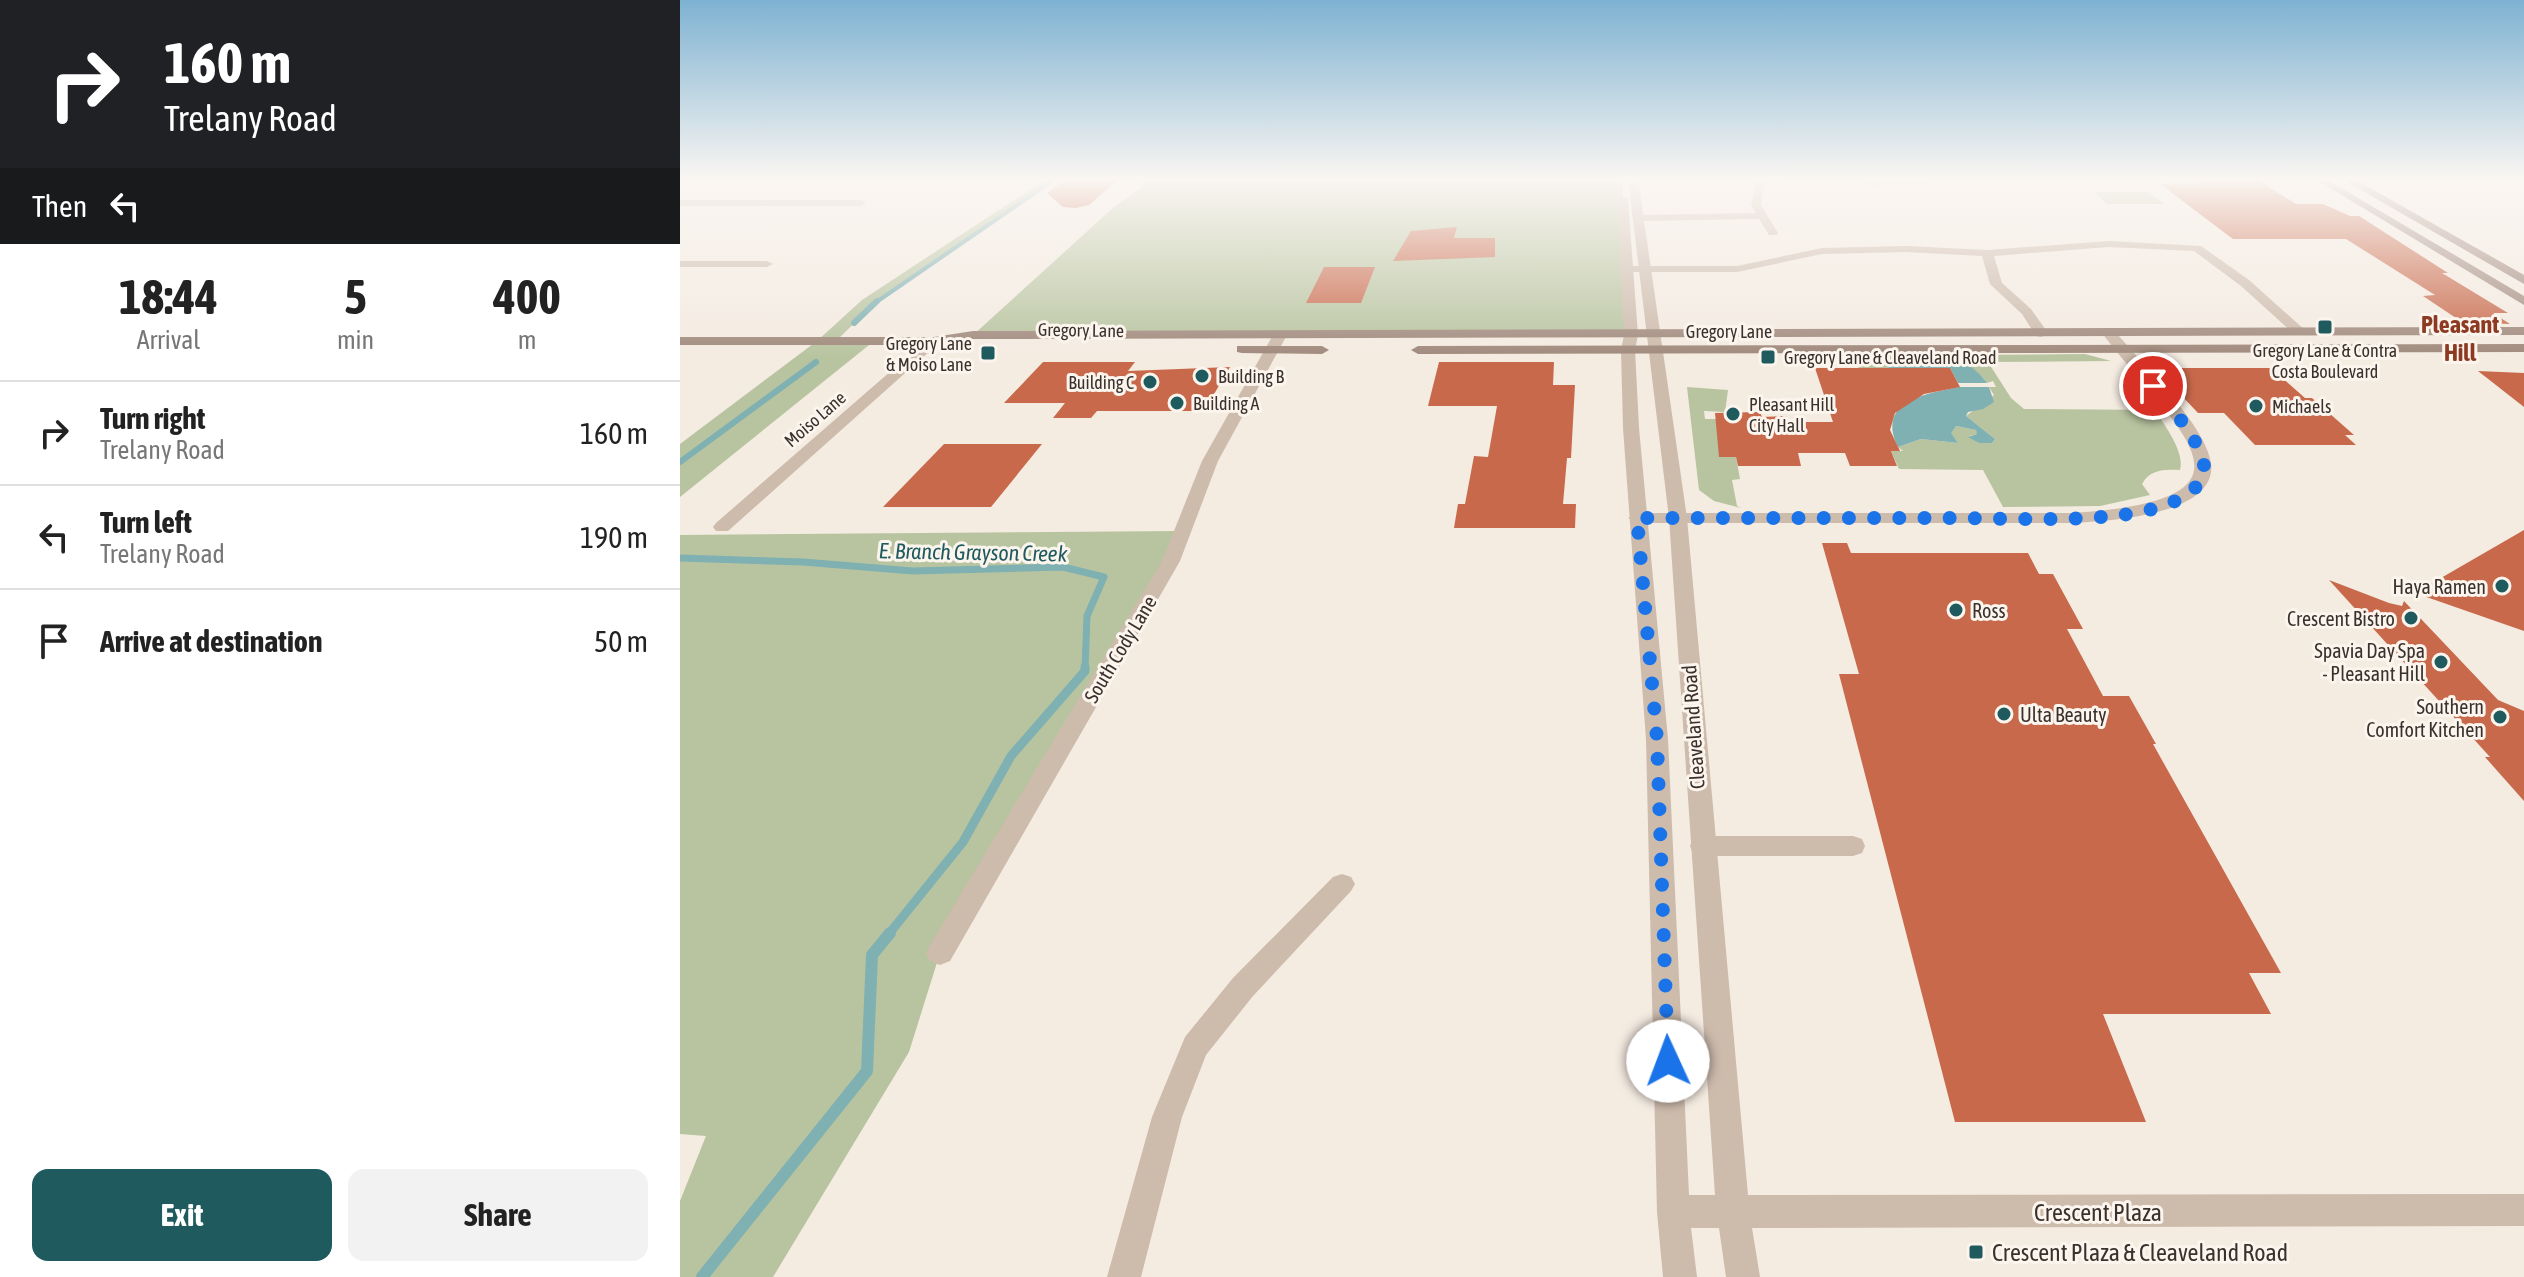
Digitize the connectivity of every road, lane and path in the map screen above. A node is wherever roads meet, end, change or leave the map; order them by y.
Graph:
1 (1624, 239) edge
2 (1640, 239) edge
3 (2420, 239) edge
4 (2451, 239) edge
5 (1987, 253) junction
6 (680, 264) edge
7 (767, 264) dead end
8 (1625, 269) junction
9 (1644, 269) junction
10 (2524, 280) edge
11 (2524, 301) edge
12 (2299, 331) junction
13 (2524, 331) edge
14 (2375, 332) junction
15 (2041, 333) junction
16 (2109, 333) junction
17 (680, 341) edge
18 (934, 341) junction
19 (1276, 342) junction
20 (1630, 342) junction
21 (1654, 343) junction
22 (2120, 347) junction
23 (2277, 347) junction
24 (2524, 348) edge
25 (1334, 350) dead end
26 (1404, 350) dead end
27 (1637, 518) junction
28 (1678, 518) junction
29 (722, 527) dead end
30 (1702, 846) junction
31 (1853, 846) dead end
32 (1342, 884) dead end
33 (940, 953) dead end
34 (2524, 1210) edge
35 (1673, 1212) junction
36 (1733, 1214) junction
37 (1124, 1277) edge
38 (1680, 1277) edge
39 (1743, 1277) edge

1 - 8 street, Cleaveland Road
2 - 9 street, Cleaveland Road
3 - 11 main road
4 - 10 main road
5 - 9 street
5 - 12 street
5 - 15 street
6 - 7 street
8 - 9 street
8 - 20 street, Cleaveland Road
9 - 21 street, Cleaveland Road
12 - 14 main road, Gregory Lane
12 - 16 main road, Gregory Lane
13 - 14 main road, Gregory Lane
14 - 23 main road
15 - 16 main road, Gregory Lane
15 - 21 main road, Gregory Lane
16 - 22 street
17 - 18 main road, Gregory Lane
18 - 19 main road, Gregory Lane
18 - 29 street, Moiso Lane
19 - 20 main road, Gregory Lane
19 - 25 main road, Gregory Lane
19 - 33 street, South Cody Lane
20 - 21 main road, Gregory Lane
20 - 26 main road, Gregory Lane
20 - 27 street, Cleaveland Road
21 - 22 main road, Gregory Lane
21 - 28 street, Cleaveland Road
22 - 23 main road, Gregory Lane
22 - 28 street
23 - 24 main road, Gregory Lane
27 - 28 street
27 - 35 street, Cleaveland Road
28 - 30 street, Cleaveland Road
30 - 31 street
30 - 36 street, Cleaveland Road
32 - 37 street
34 - 36 street, Crescent Plaza
35 - 36 street, Crescent Plaza
35 - 38 street, Cleaveland Road
36 - 39 street, Cleaveland Road

